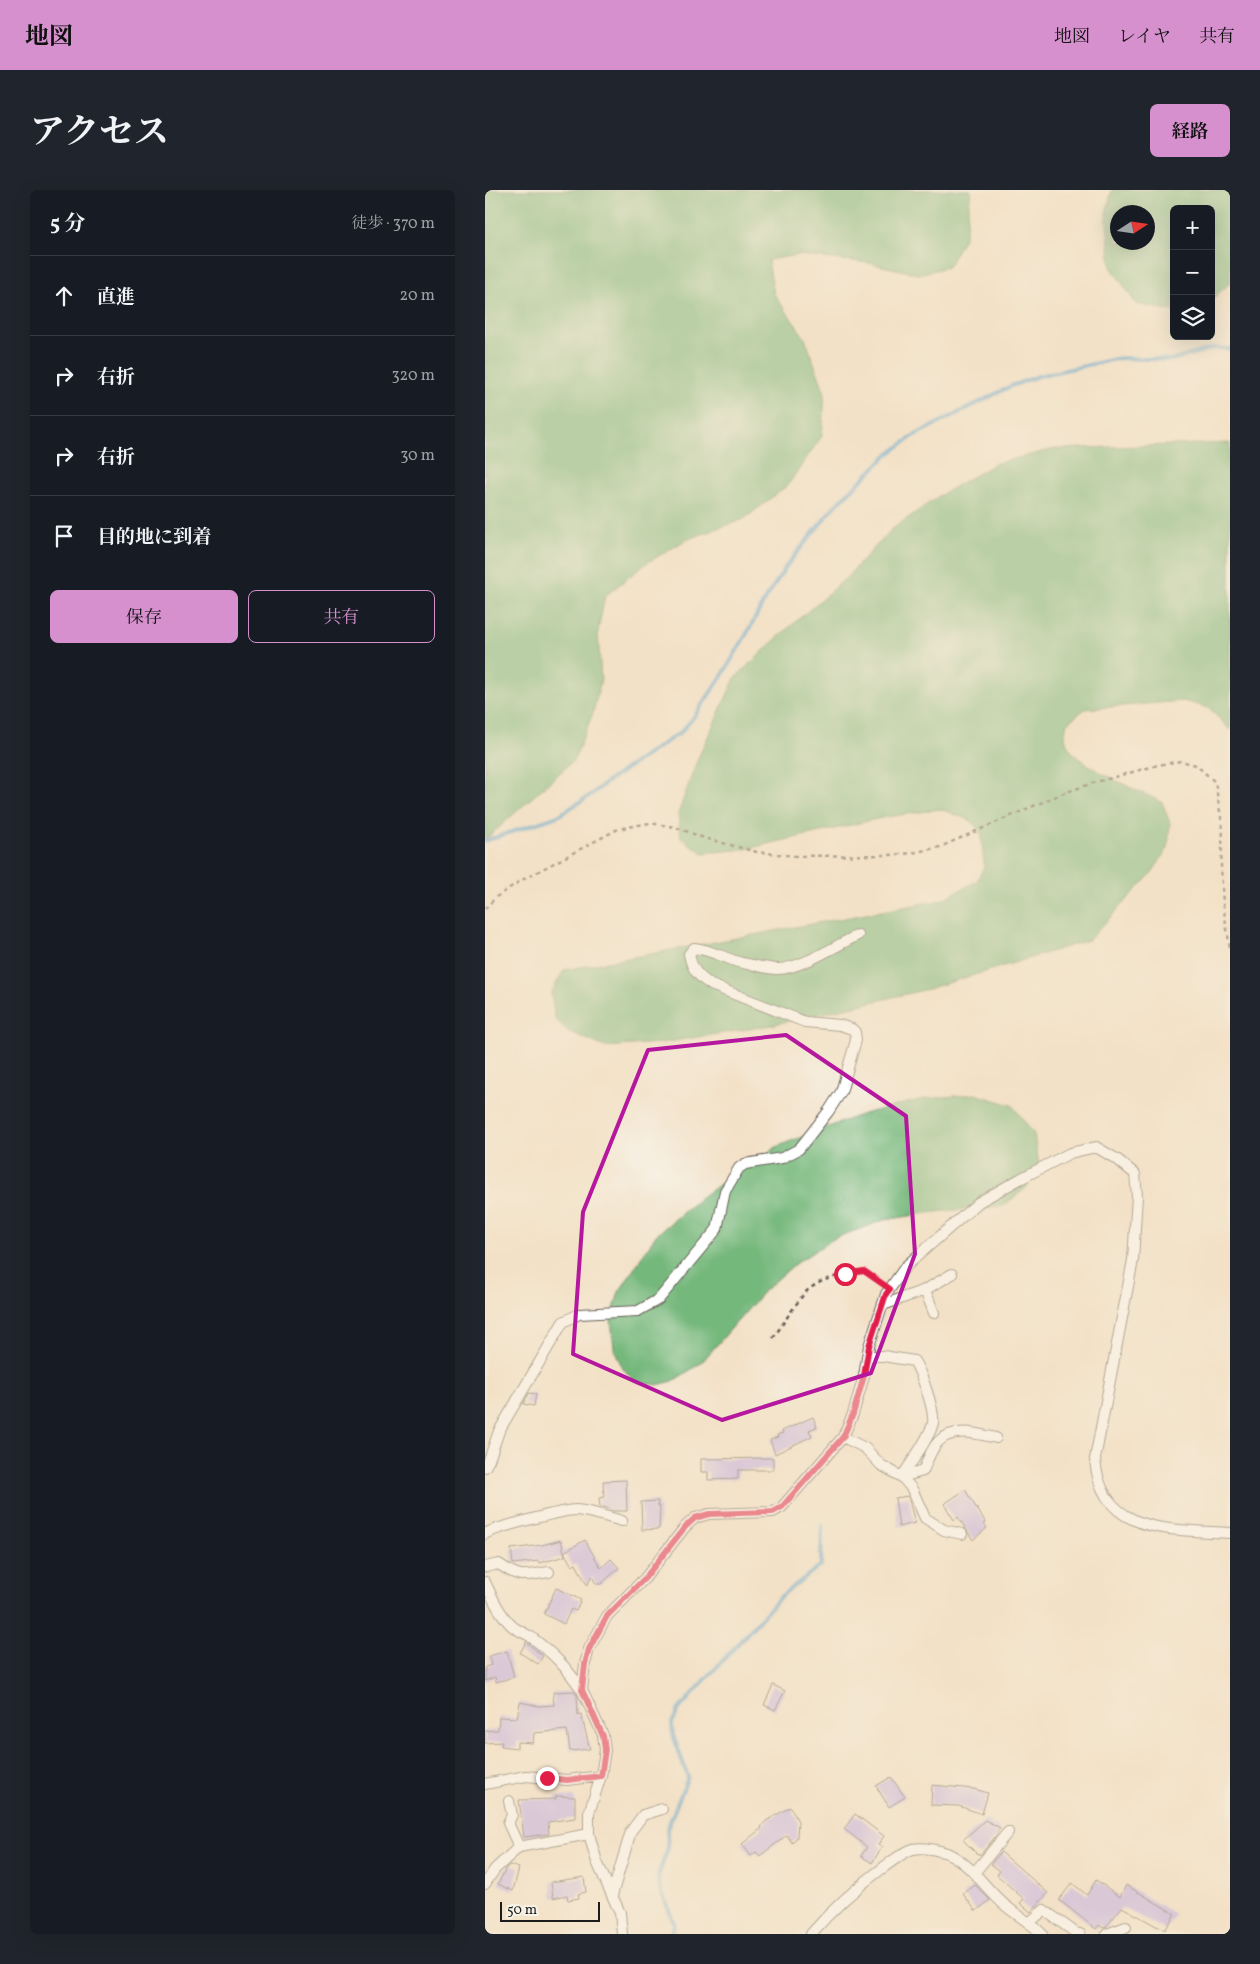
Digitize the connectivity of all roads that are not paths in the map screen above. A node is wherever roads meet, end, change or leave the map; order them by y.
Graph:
1 (858, 935) dead end
2 (952, 1274) dead end
3 (925, 1290) junction
4 (883, 1304) junction
5 (933, 1313) dead end
6 (867, 1356) junction
7 (843, 1437) junction
8 (996, 1438) dead end
9 (485, 1467) edge
10 (902, 1477) junction
11 (622, 1521) dead end
12 (1230, 1533) edge
13 (485, 1534) edge
14 (962, 1534) dead end
15 (485, 1567) edge
16 (549, 1572) dead end
17 (485, 1582) edge
18 (582, 1690) junction
19 (601, 1776) junction
20 (485, 1784) edge
21 (509, 1801) dead end
22 (661, 1810) dead end
23 (1008, 1832) dead end
24 (589, 1834) junction
25 (519, 1847) junction
26 (974, 1874) junction
27 (485, 1884) edge
28 (612, 1895) junction
29 (1029, 1923) junction
30 (1126, 1927) dead end
31 (622, 1934) edge
32 (811, 1934) edge
33 (1042, 1934) edge
34 (1080, 1934) edge
35 (1107, 1934) edge

1 - 9 street
2 - 3 street
3 - 4 street
3 - 5 street
4 - 6 street
4 - 12 street
6 - 7 street
6 - 10 street
7 - 10 street
7 - 18 street
8 - 10 street
10 - 14 street
11 - 13 street
15 - 16 street
17 - 18 street
18 - 19 street
19 - 20 street
19 - 24 street
21 - 25 street
22 - 28 street
23 - 26 street
24 - 25 street
24 - 28 street
25 - 27 street
26 - 29 street
26 - 32 street
28 - 31 street
29 - 33 street
29 - 34 street
30 - 35 street

